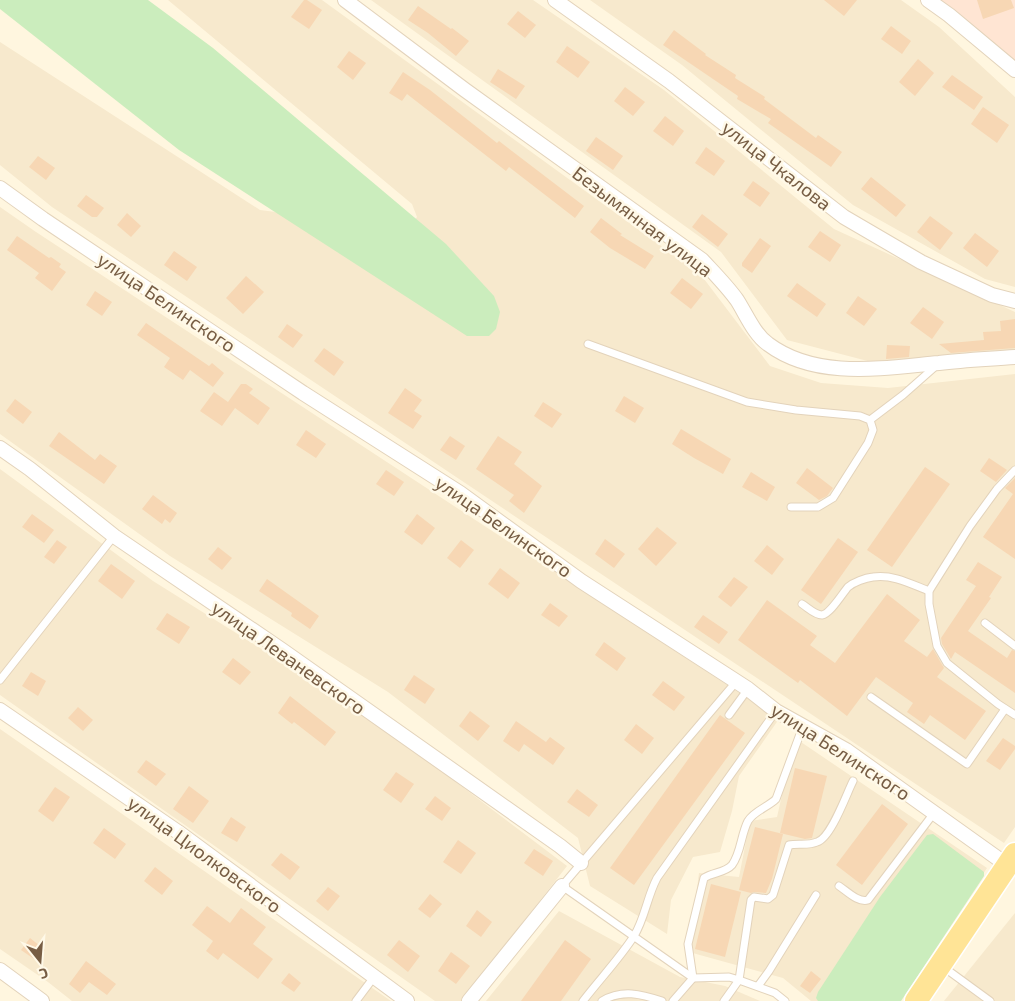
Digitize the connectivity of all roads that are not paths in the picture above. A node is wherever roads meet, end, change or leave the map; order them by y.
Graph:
1 (345, 0) edge
2 (554, 0) edge
3 (928, 0) edge
4 (1015, 70) edge
5 (0, 188) edge
6 (1015, 301) edge
7 (588, 344) dead end
8 (1015, 357) edge
9 (939, 363) junction
10 (870, 420) junction
11 (0, 448) edge
12 (1015, 470) edge
13 (791, 507) dead end
14 (114, 536) junction
15 (929, 591) junction
16 (802, 604) dead end
17 (985, 623) dead end
18 (1015, 646) edge
19 (0, 680) edge
20 (736, 682) junction
21 (748, 690) junction
22 (871, 696) dead end
23 (1005, 709) junction
24 (0, 710) edge
25 (776, 710) junction
26 (728, 715) dead end
27 (1015, 715) edge
28 (803, 726) junction
29 (853, 781) dead end
30 (934, 812) junction
31 (1011, 860) edge
32 (581, 863) junction
33 (562, 886) junction
34 (839, 886) dead end
35 (816, 895) dead end
36 (634, 936) junction
37 (940, 965) junction
38 (0, 970) edge
39 (374, 977) junction
40 (693, 978) junction
41 (739, 980) junction
42 (758, 986) junction
43 (42, 1001) edge
44 (356, 1001) edge
45 (408, 1001) edge
46 (469, 1001) edge
47 (583, 1001) edge
48 (602, 1001) edge
49 (662, 1001) edge
50 (673, 1001) edge
51 (724, 1001) edge
52 (785, 1001) edge
53 (916, 1001) edge
54 (990, 1001) edge

1 - 9 street, Безымянная улица
2 - 6 street, улица Чкалова
3 - 4 street
5 - 20 street, улица Белинского
7 - 10 lane
8 - 9 street, Безымянная улица
9 - 10 lane
10 - 13 lane
11 - 14 street, улица Леваневского
12 - 15 lane
14 - 19 lane
14 - 32 street, улица Леваневского
15 - 16 lane
15 - 23 lane
17 - 18 lane
20 - 21 street, улица Белинского
20 - 32 lane
21 - 25 street, улица Белинского
21 - 26 lane
22 - 23 lane
23 - 27 lane
24 - 39 street, улица Циолковского
25 - 28 street, улица Белинского
25 - 36 lane
28 - 30 street, улица Белинского
28 - 40 lane
29 - 41 lane
30 - 31 street, улица Белинского
30 - 34 lane
31 - 37 main road
32 - 33 lane
33 - 36 lane
33 - 46 street
35 - 42 lane
36 - 40 lane
36 - 47 lane
37 - 53 main road
37 - 54 lane
38 - 43 street
39 - 44 lane
39 - 45 street, улица Циолковского
40 - 41 lane
40 - 50 lane
41 - 42 lane
41 - 51 lane
42 - 52 lane
48 - 49 lane

